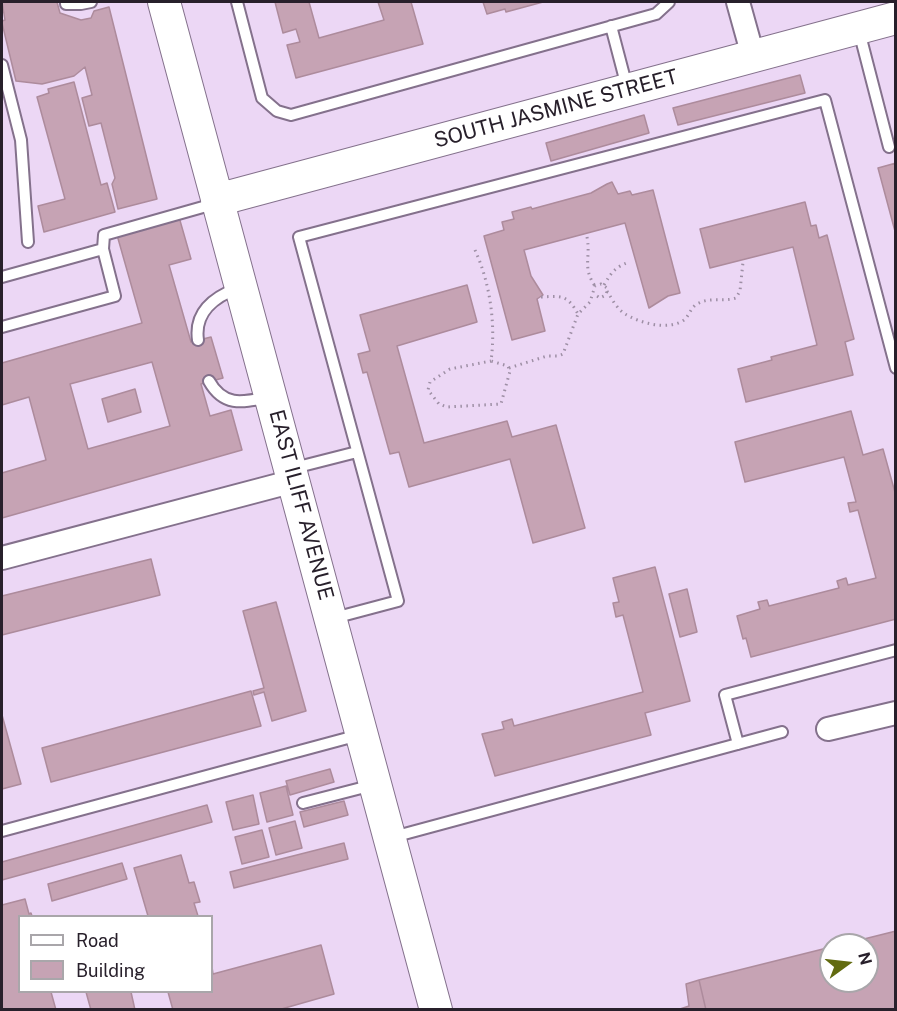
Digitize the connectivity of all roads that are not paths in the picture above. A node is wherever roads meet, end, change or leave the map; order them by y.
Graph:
1 (66, 2) edge
2 (91, 2) edge
3 (164, 2) edge
4 (237, 2) edge
5 (669, 2) edge
6 (738, 2) edge
7 (896, 18) edge
8 (611, 26) junction
9 (858, 28) junction
10 (753, 56) junction
11 (2, 65) edge
12 (628, 90) junction
13 (890, 147) dead end
14 (217, 200) junction
15 (28, 242) dead end
16 (103, 249) junction
17 (2, 277) edge
18 (241, 287) junction
19 (2, 327) edge
20 (198, 340) dead end
21 (896, 368) edge
22 (209, 381) dead end
23 (271, 397) junction
24 (357, 452) junction
25 (293, 475) junction
26 (2, 558) edge
27 (331, 619) junction
28 (896, 650) edge
29 (896, 713) edge
30 (828, 729) dead end
31 (782, 732) dead end
32 (363, 735) junction
33 (738, 744) junction
34 (376, 784) junction
35 (303, 803) dead end
36 (2, 831) edge
37 (390, 838) junction
38 (436, 1010) edge

1 - 2 lane
3 - 14 street, EAST ILIFF AVENUE
4 - 8 lane
5 - 8 lane
6 - 10 street
7 - 9 street, SOUTH JASMINE STREET
8 - 12 lane
9 - 10 street, SOUTH JASMINE STREET
9 - 13 lane
10 - 12 street, SOUTH JASMINE STREET
11 - 15 lane
12 - 14 street, SOUTH JASMINE STREET
14 - 16 lane
14 - 18 street, EAST ILIFF AVENUE
16 - 17 lane
16 - 19 lane
18 - 20 lane
18 - 23 street, EAST ILIFF AVENUE
21 - 24 lane
22 - 23 lane
23 - 25 street, EAST ILIFF AVENUE
24 - 25 lane
24 - 27 lane
25 - 26 street
25 - 27 street, EAST ILIFF AVENUE
27 - 32 street, EAST ILIFF AVENUE
28 - 33 lane
29 - 30 street
31 - 33 lane
32 - 34 street, EAST ILIFF AVENUE
32 - 36 lane
33 - 37 lane
34 - 35 lane
34 - 37 street, EAST ILIFF AVENUE
37 - 38 street, EAST ILIFF AVENUE

